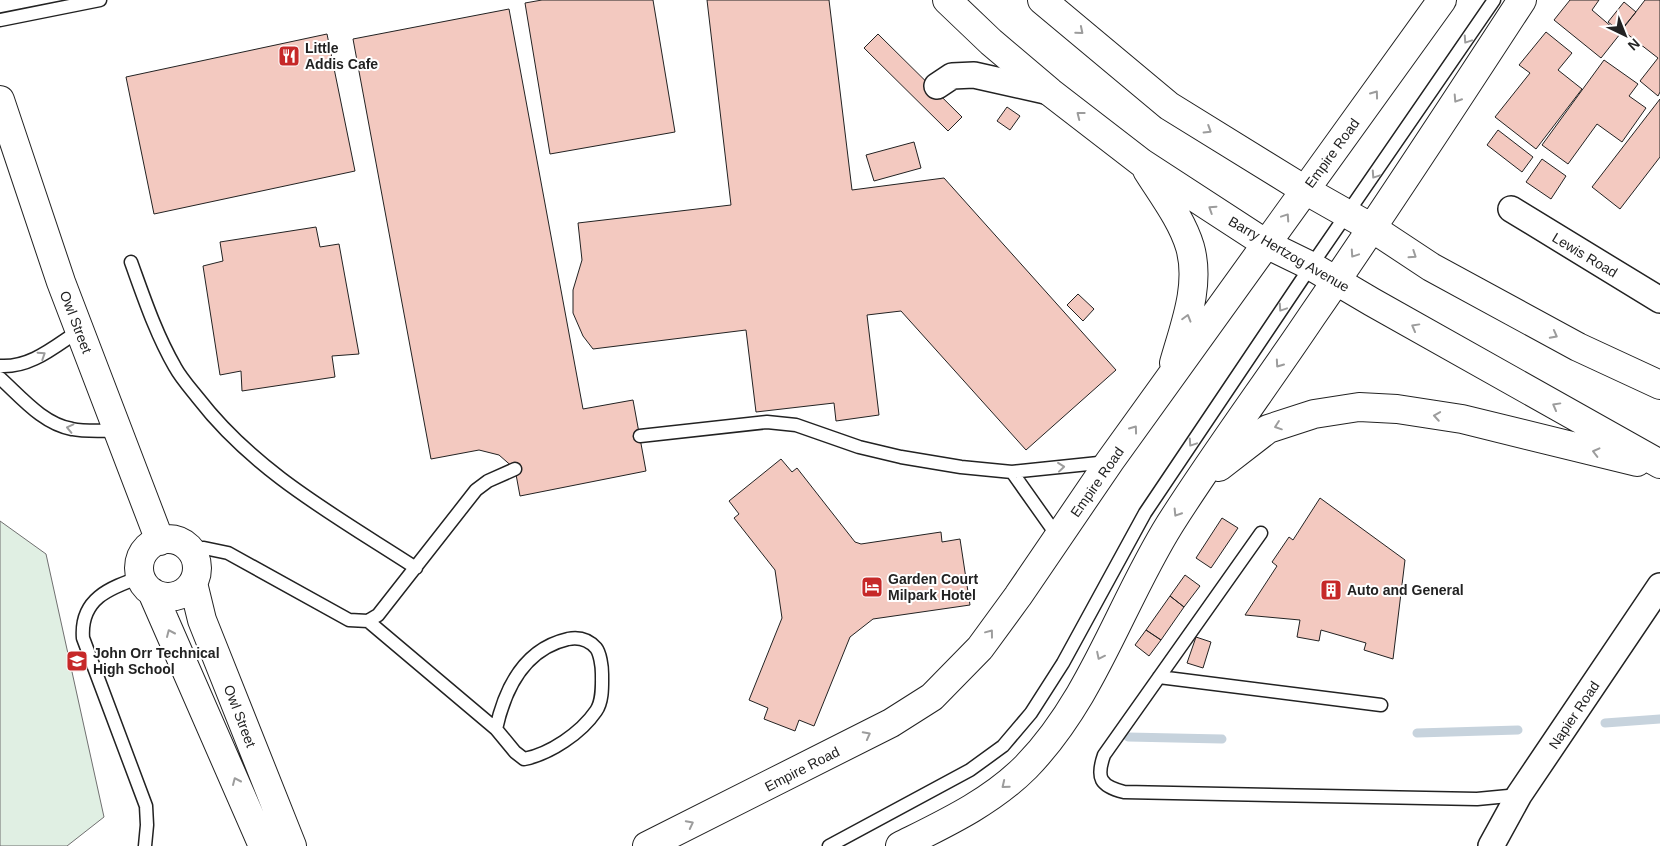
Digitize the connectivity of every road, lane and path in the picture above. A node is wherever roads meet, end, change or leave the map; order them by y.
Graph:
1 (100, 0) edge
2 (947, 0) edge
3 (1042, 0) edge
4 (1442, 0) edge
5 (1494, 0) edge
6 (1522, 0) edge
7 (0, 20) edge
8 (937, 86) dead end
9 (1050, 92) junction
10 (0, 100) edge
11 (1142, 163) junction
12 (1305, 190) junction
13 (1511, 209) dead end
14 (1348, 215) junction
15 (1372, 228) junction
16 (1268, 245) junction
17 (130, 262) dead end
18 (1311, 266) junction
19 (1336, 281) junction
20 (1660, 300) edge
21 (80, 330) junction
22 (0, 366) edge
23 (0, 378) edge
24 (1168, 382) junction
25 (1660, 386) edge
26 (118, 431) junction
27 (640, 436) dead end
28 (1110, 462) junction
29 (1660, 466) edge
30 (514, 469) dead end
31 (1012, 472) junction
32 (1193, 488) junction
33 (1261, 532) dead end
34 (1058, 538) junction
35 (160, 540) junction
36 (191, 549) junction
37 (416, 568) junction
38 (193, 583) junction
39 (146, 584) junction
40 (1660, 586) edge
41 (368, 621) junction
42 (1159, 677) junction
43 (1381, 705) dead end
44 (496, 729) junction
45 (1520, 795) junction
46 (145, 846) edge
47 (263, 846) edge
48 (292, 846) edge
49 (646, 846) edge
50 (829, 846) edge
51 (900, 846) edge
52 (1491, 846) edge

1 - 7 lane
2 - 9 main road, Barry Hertzog Avenue
3 -> 12 main road
12 -> 4 main road, Empire Road
5 -> 14 lane
6 -> 15 main road
8 - 9 street
11 -> 9 main road, Barry Hertzog Avenue
10 - 21 main road, Owl Street
16 -> 11 main road, Barry Hertzog Avenue
24 -> 11 main road
12 - 14 main road
16 -> 12 main road, Empire Road
13 - 20 street, Lewis Road
14 - 15 main road
14 - 18 lane
15 -> 19 main road
15 -> 25 main road
16 - 18 main road, Barry Hertzog Avenue
16 - 24 main road, Empire Road
17 - 37 lane
18 - 19 main road, Barry Hertzog Avenue
18 -> 50 lane
29 -> 19 main road, Barry Hertzog Avenue
19 -> 32 main road
22 -> 21 lane
21 - 26 main road, Owl Street
26 -> 23 lane
28 -> 24 main road, Empire Road
26 - 35 main road, Owl Street
27 - 31 lane
31 -> 28 lane
28 - 34 main road, Empire Road
29 -> 32 main road
30 - 37 lane
31 - 34 lane
32 -> 51 main road
33 - 42 lane
49 -> 34 main road, Empire Road
35 - 36 main road
35 - 39 main road
36 - 38 main road
36 - 41 lane
37 - 41 lane
38 - 39 main road
38 - 48 main road, Owl Street
39 - 46 lane
47 -> 39 main road, Owl Street
40 - 45 street, Napier Road
41 - 44 lane
42 - 43 lane
42 - 45 lane
44 - 44 lane
45 - 52 street, Napier Road

